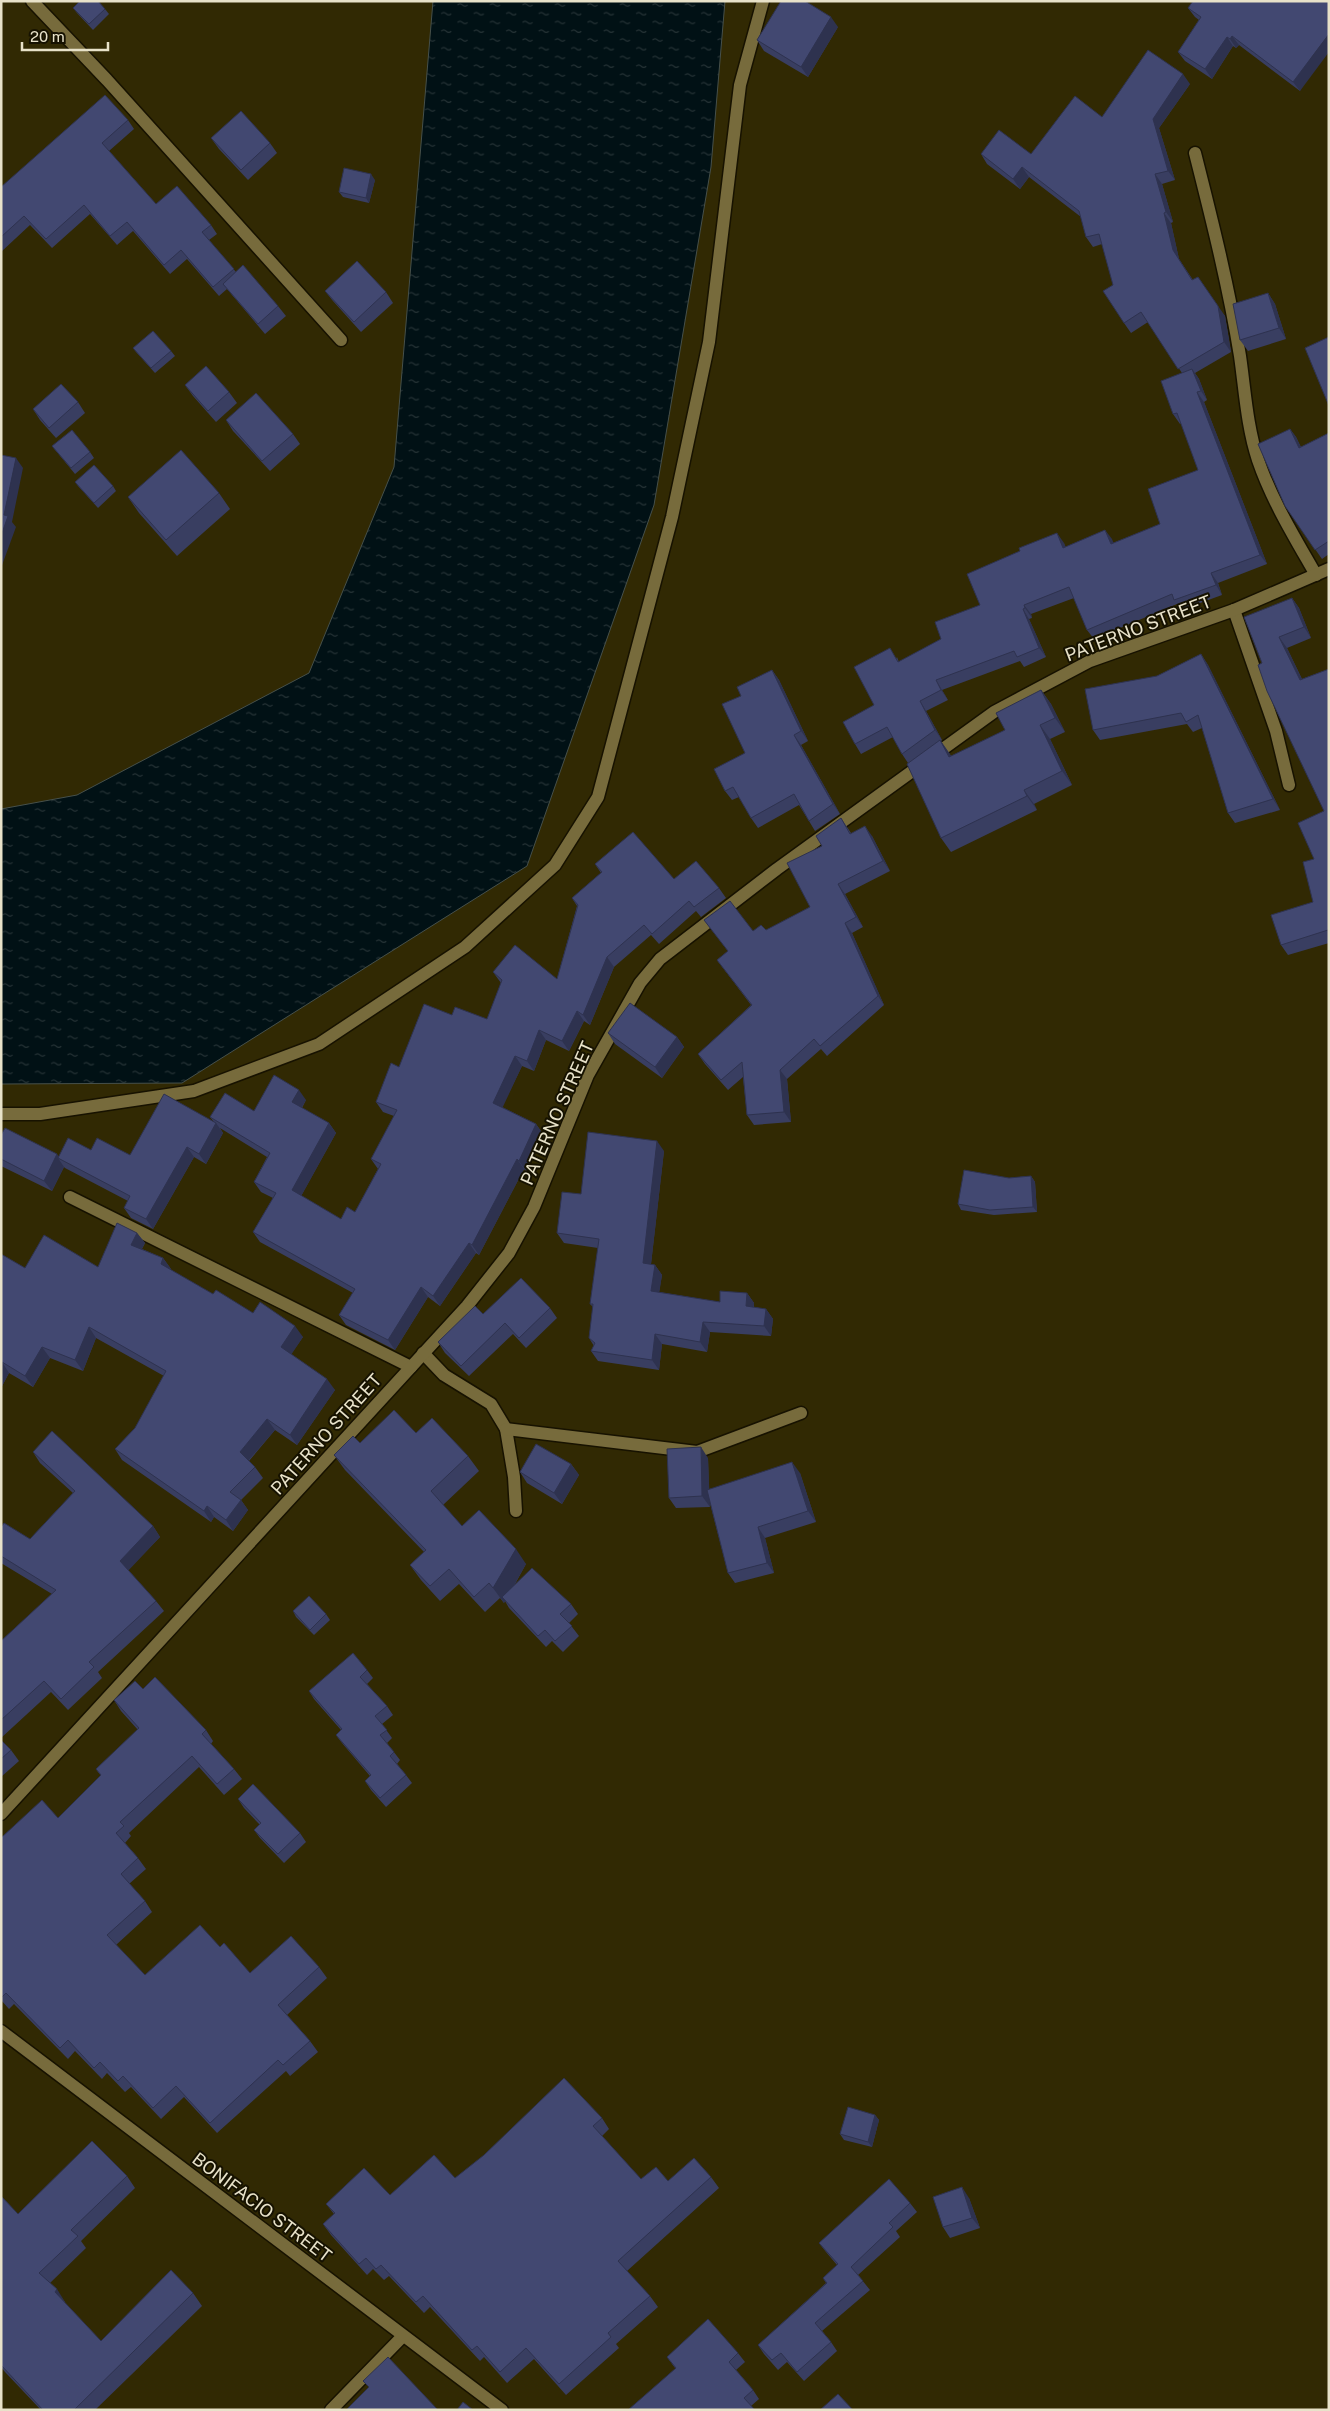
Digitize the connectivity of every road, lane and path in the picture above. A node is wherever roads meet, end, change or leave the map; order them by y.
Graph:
1 (32, 1) edge
2 (763, 1) edge
3 (1195, 153) dead end
4 (341, 340) dead end
5 (1329, 569) edge
6 (1316, 575) junction
7 (1234, 610) junction
8 (1290, 785) dead end
9 (1, 1114) edge
10 (70, 1197) dead end
11 (423, 1353) junction
12 (411, 1367) junction
13 (801, 1413) dead end
14 (506, 1429) junction
15 (516, 1510) dead end
16 (1, 1814) edge
17 (1, 2031) edge
18 (403, 2336) junction
19 (330, 2410) edge
20 (502, 2410) edge

1 - 4 street
2 - 9 street
3 - 6 street
5 - 6 street, PATERNO STREET
6 - 7 street, PATERNO STREET
7 - 8 street
7 - 11 street, PATERNO STREET
10 - 12 street
11 - 12 street, PATERNO STREET
11 - 14 street
12 - 16 street, PATERNO STREET
13 - 14 street
14 - 15 street
17 - 18 street, BONIFACIO STREET
18 - 19 street
18 - 20 street, BONIFACIO STREET

